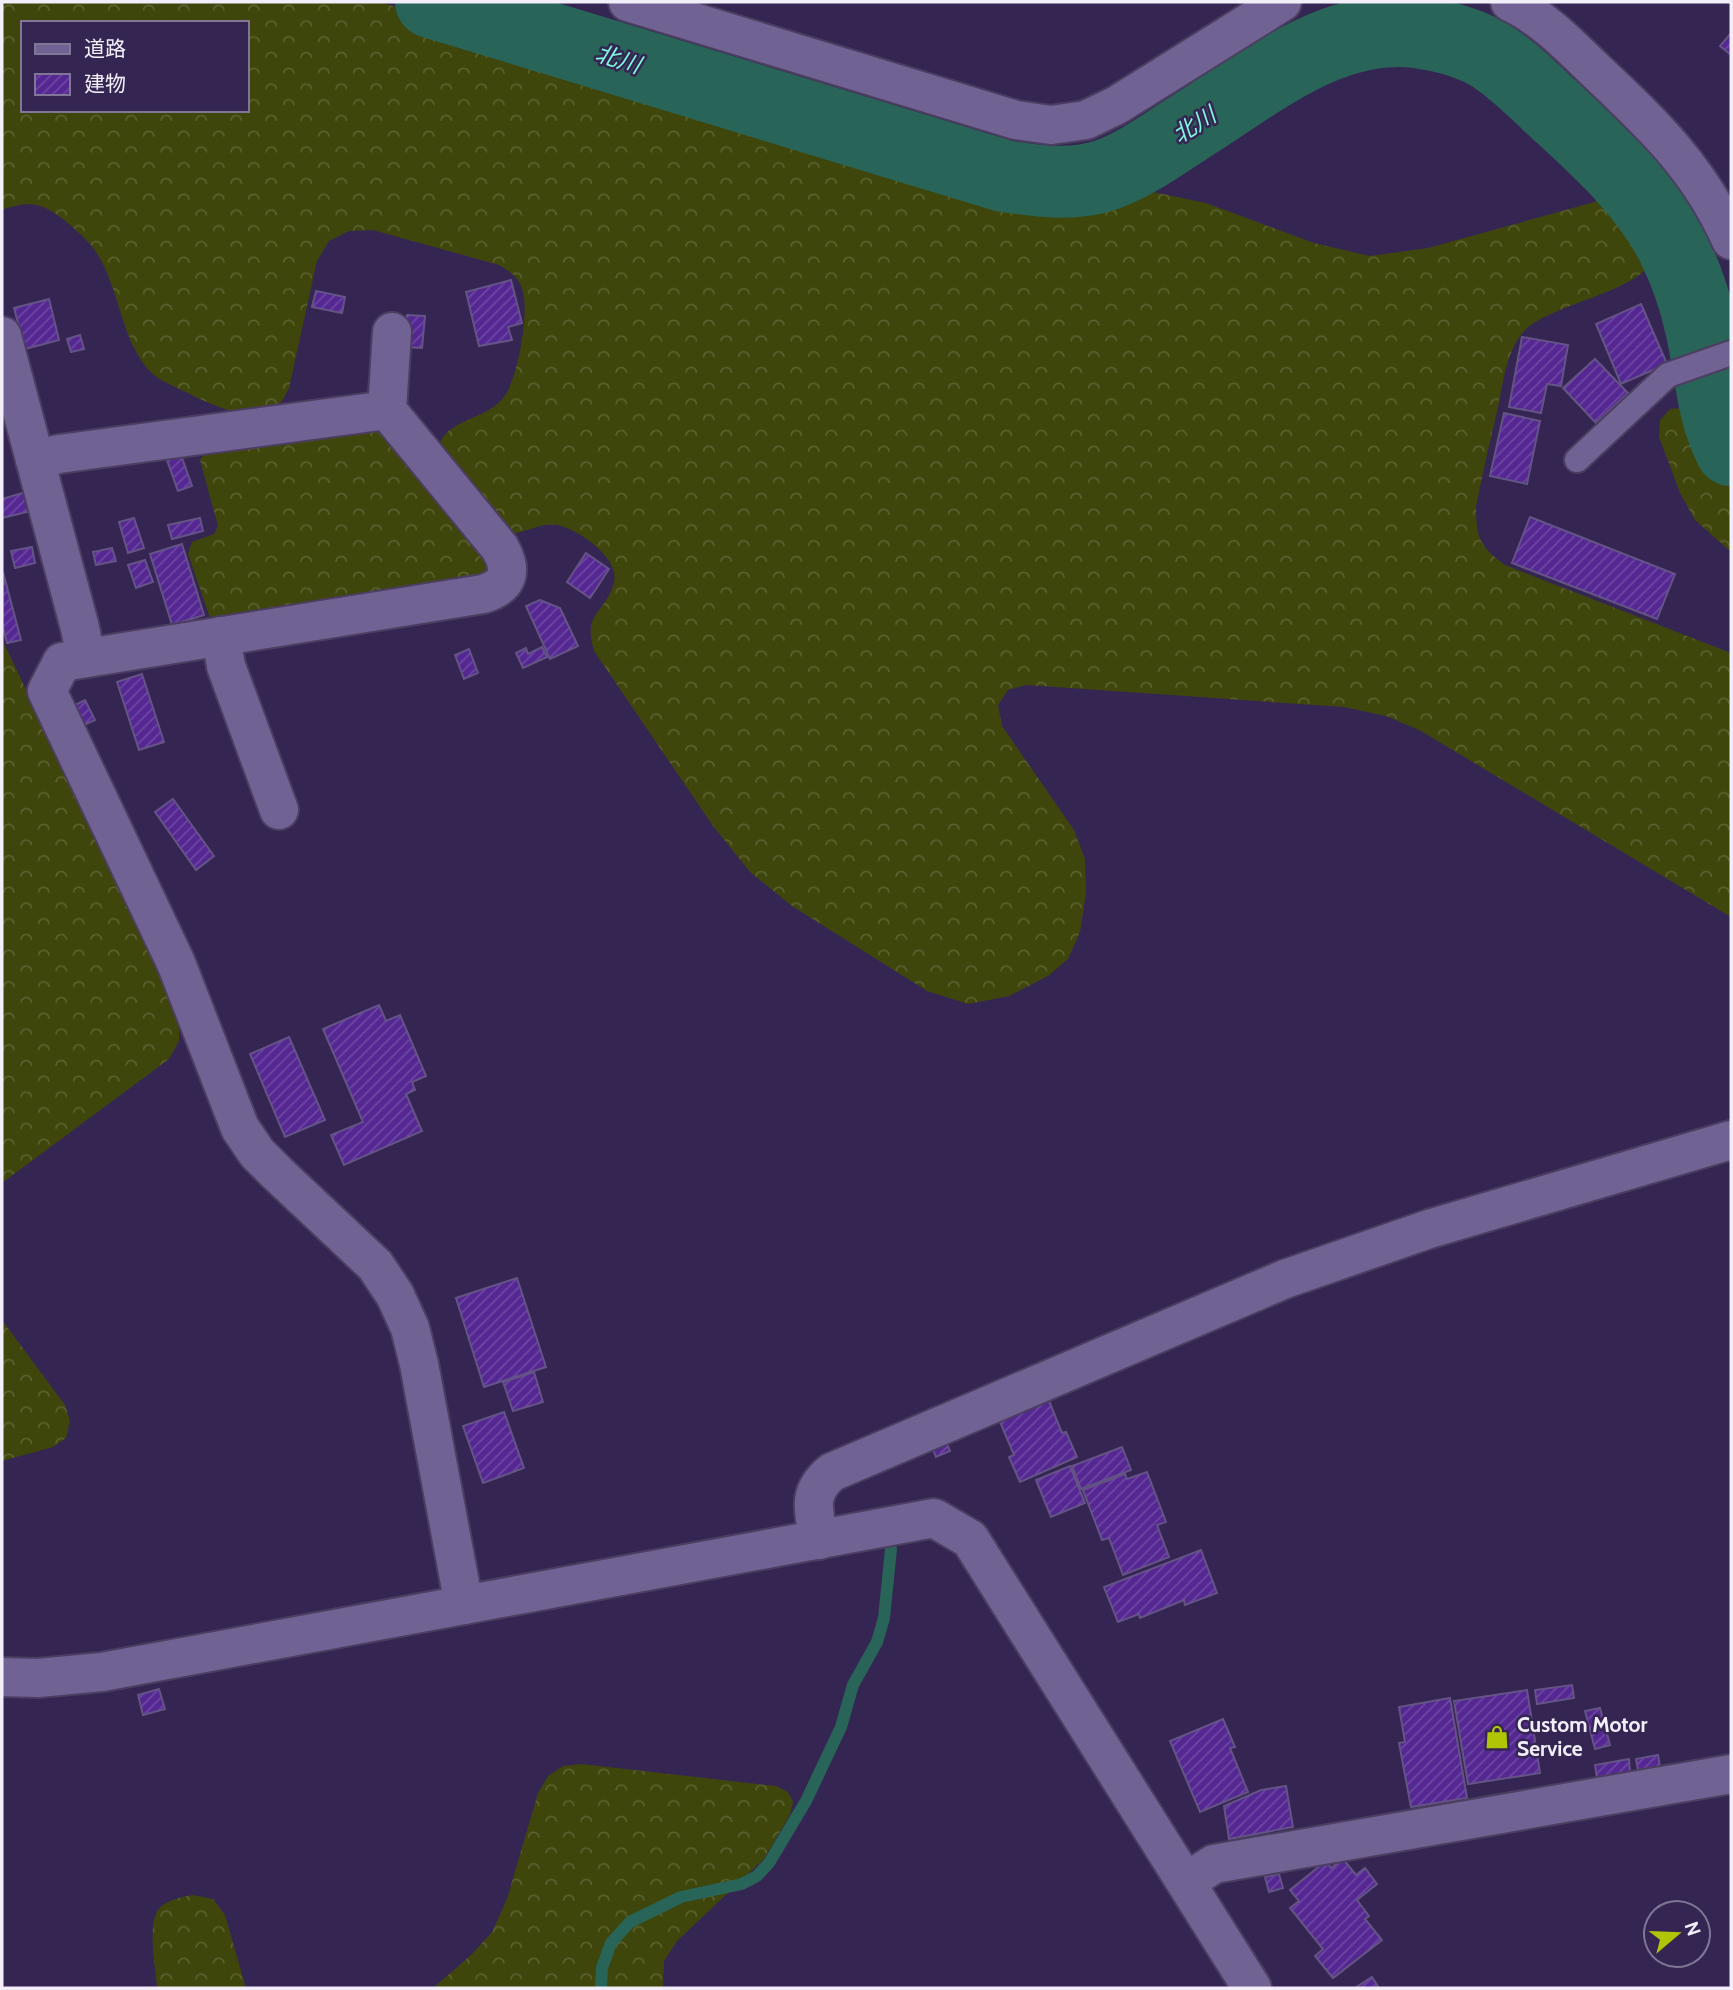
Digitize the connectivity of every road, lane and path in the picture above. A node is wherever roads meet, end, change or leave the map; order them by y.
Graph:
1 (628, 2) edge
2 (1282, 2) edge
3 (1510, 2) edge
4 (1731, 240) edge
5 (392, 332) dead end
6 (2, 336) edge
7 (1731, 353) edge
8 (387, 410) junction
9 (35, 460) junction
10 (1577, 460) dead end
11 (221, 636) junction
12 (86, 658) junction
13 (279, 810) dead end
14 (1731, 1140) edge
15 (819, 1540) junction
16 (464, 1605) junction
17 (2, 1678) edge
18 (1731, 1774) edge
19 (1186, 1882) junction
20 (1243, 1985) edge

1 - 2 street
3 - 4 street
5 - 8 street
6 - 9 street
7 - 10 lane
8 - 9 street
8 - 11 street
9 - 12 street
11 - 12 street
11 - 13 street
12 - 16 street
14 - 15 street
15 - 16 street
15 - 19 street
16 - 17 street
18 - 19 street
19 - 20 street

